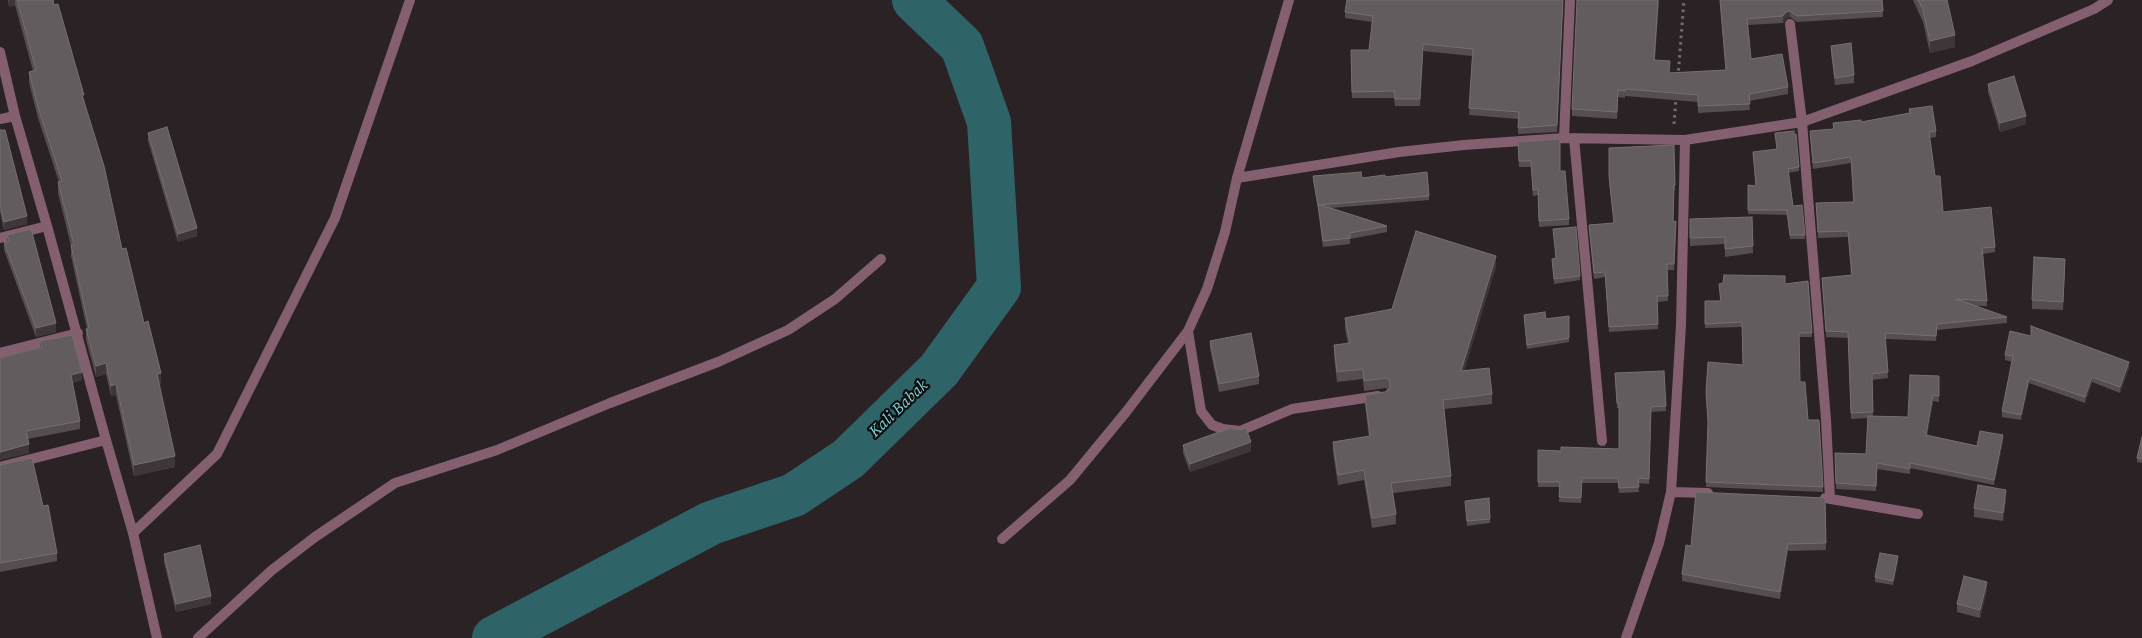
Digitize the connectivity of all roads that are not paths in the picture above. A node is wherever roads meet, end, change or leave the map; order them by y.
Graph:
1 (410, 0) edge
2 (1289, 0) edge
3 (1570, 0) edge
4 (2108, 0) edge
5 (1790, 24) dead end
6 (0, 52) edge
7 (14, 116) junction
8 (0, 119) edge
9 (1802, 122) junction
10 (1569, 138) junction
11 (1685, 140) junction
12 (1237, 178) junction
13 (48, 226) junction
14 (0, 238) edge
15 (881, 259) dead end
16 (1188, 331) junction
17 (78, 333) junction
18 (0, 353) edge
19 (1384, 395) edge
20 (106, 440) junction
21 (1602, 441) dead end
22 (0, 467) edge
23 (1671, 492) junction
24 (1721, 494) edge
25 (1810, 498) edge
26 (1830, 499) junction
27 (1918, 514) dead end
28 (133, 533) junction
29 (1002, 540) dead end
30 (157, 638) edge
31 (198, 638) edge
32 (1626, 638) edge

1 - 28 street
2 - 12 street
3 - 10 street
4 - 9 street
5 - 9 street
6 - 7 street
7 - 8 street
7 - 13 street
9 - 11 street
9 - 26 street
10 - 11 street
10 - 12 street
10 - 21 street
11 - 23 street
12 - 16 street
13 - 14 street
13 - 17 street
15 - 31 street
16 - 19 street
16 - 29 street
17 - 18 street
17 - 20 street
20 - 22 street
20 - 28 street
23 - 24 street
23 - 32 street
25 - 26 street
26 - 27 street
28 - 30 street

